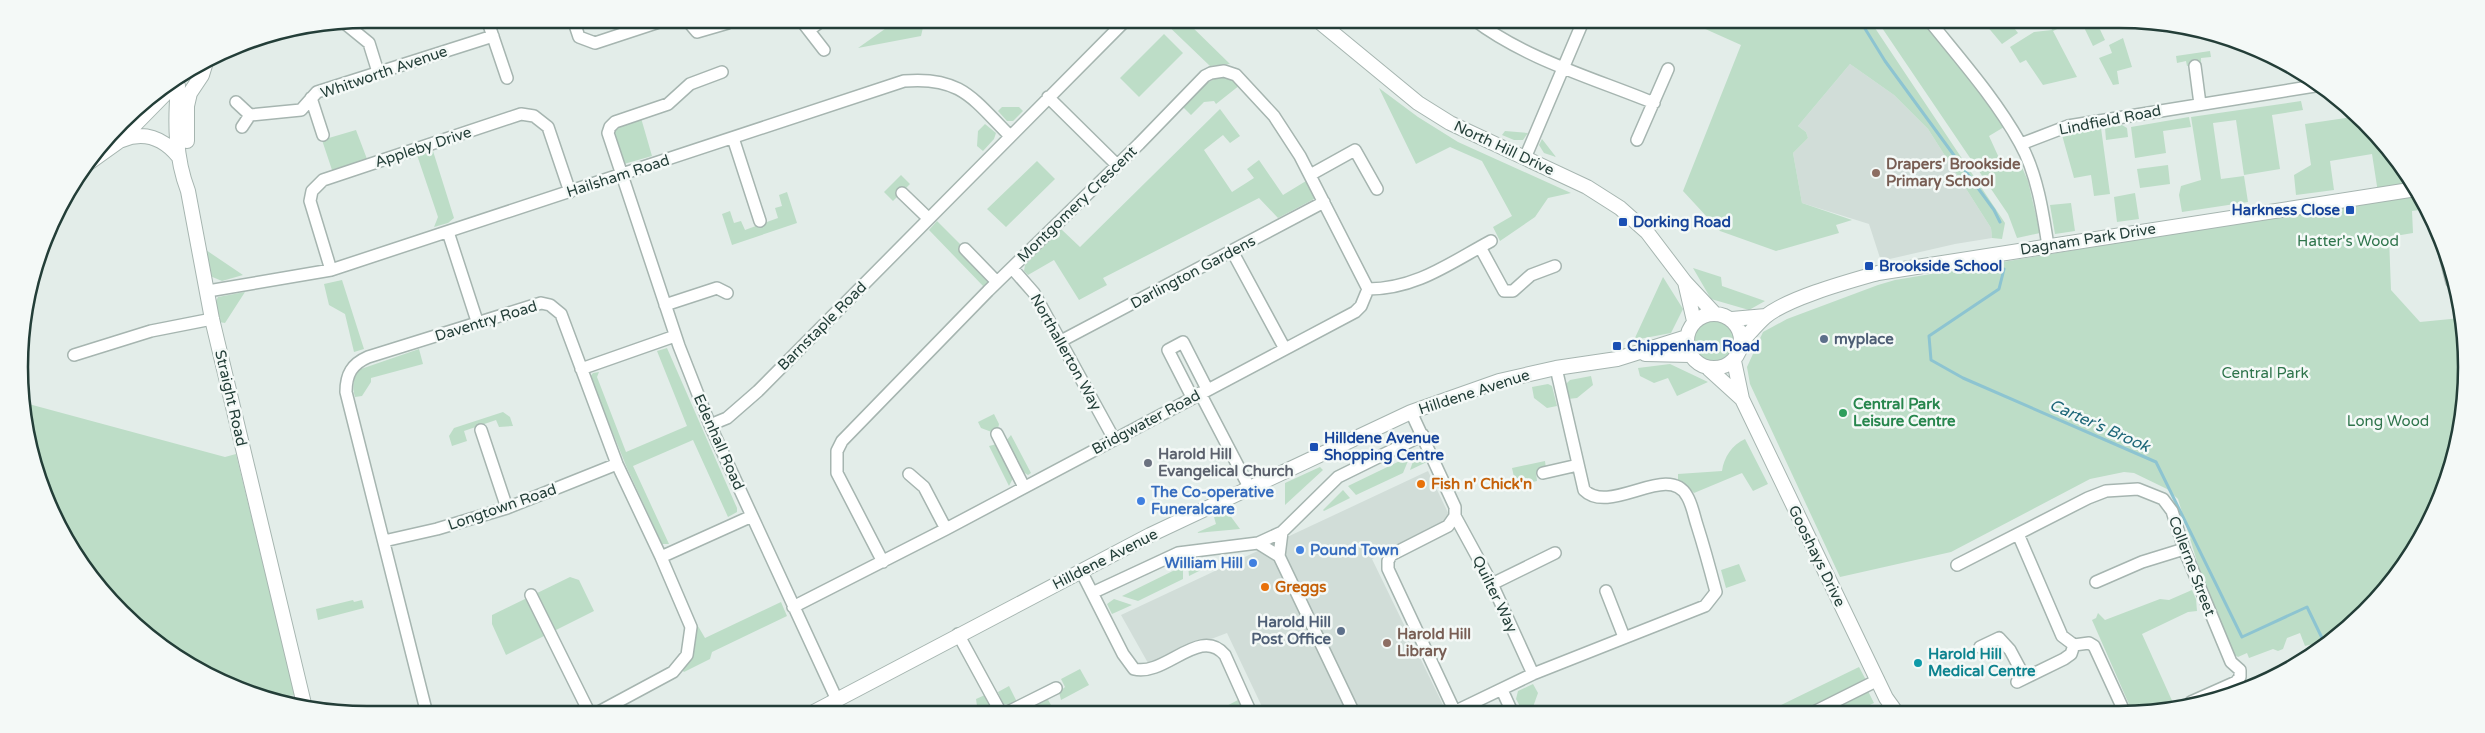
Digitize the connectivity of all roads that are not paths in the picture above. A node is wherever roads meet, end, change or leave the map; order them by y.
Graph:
1 (350, 28) edge
2 (490, 28) edge
3 (576, 28) edge
4 (634, 28) edge
5 (694, 28) edge
6 (711, 28) edge
7 (812, 28) edge
8 (1118, 28) edge
9 (1327, 28) edge
10 (1485, 28) edge
11 (1580, 28) edge
12 (1935, 28) edge
13 (809, 30) joint
14 (493, 36) junction
15 (824, 50) dead end
16 (2195, 66) dead end
17 (1564, 67) junction
18 (1668, 69) dead end
19 (203, 70) edge
20 (378, 72) junction
21 (722, 72) dead end
22 (507, 78) dead end
23 (195, 84) junction
24 (178, 85) edge
25 (2308, 86) edge
26 (175, 87) edge
27 (164, 95) edge
28 (1048, 97) junction
29 (311, 98) junction
30 (236, 102) dead end
31 (1654, 103) junction
32 (2200, 104) junction
33 (250, 115) junction
34 (242, 127) dead end
35 (323, 135) dead end
36 (1010, 136) junction
37 (733, 138) junction
38 (1637, 140) dead end
39 (118, 142) junction
40 (2021, 144) junction
41 (105, 151) edge
42 (178, 156) junction
43 (1525, 158) junction
44 (1117, 166) junction
45 (621, 175) junction
46 (1310, 175) junction
47 (1377, 189) dead end
48 (2408, 190) edge
49 (188, 191) junction
50 (570, 192) junction
51 (902, 192) dead end
52 (1324, 202) junction
53 (928, 218) junction
54 (760, 221) dead end
55 (448, 232) junction
56 (1491, 241) dead end
57 (2048, 246) junction
58 (1480, 247) junction
59 (965, 249) dead end
60 (1232, 251) junction
61 (1555, 266) dead end
62 (1012, 268) junction
63 (331, 270) junction
64 (997, 282) junction
65 (1685, 282) junction
66 (1368, 289) junction
67 (208, 291) junction
68 (727, 293) dead end
69 (665, 305) junction
70 (1715, 314) junction
71 (1766, 316) junction
72 (212, 319) junction
73 (1732, 319) junction
74 (1694, 320) junction
75 (477, 322) junction
76 (675, 336) junction
77 (1687, 337) junction
78 (1061, 341) junction
79 (1741, 342) junction
80 (1285, 349) junction
81 (1637, 354) junction
82 (74, 355) dead end
83 (1690, 355) junction
84 (1734, 361) junction
85 (1556, 368) junction
86 (1709, 369) junction
87 (581, 370) junction
88 (1200, 393) junction
89 (1742, 399) junction
90 (1411, 412) junction
91 (710, 425) junction
92 (480, 430) dead end
93 (997, 434) dead end
94 (1423, 435) junction
95 (1114, 440) junction
96 (617, 464) junction
97 (1578, 465) junction
98 (1542, 473) dead end
99 (909, 474) dead end
100 (1024, 487) junction
101 (1249, 487) junction
102 (507, 508) junction
103 (752, 516) junction
104 (1455, 516) junction
105 (946, 529) junction
106 (1282, 532) junction
107 (2018, 534) junction
108 (384, 541) junction
109 (1258, 543) junction
110 (2184, 549) junction
111 (1555, 553) dead end
112 (1279, 556) junction
113 (661, 557) junction
114 (883, 562) junction
115 (1957, 565) dead end
116 (1081, 571) junction
117 (2096, 582) dead end
118 (1492, 584) junction
119 (1606, 590) dead end
120 (1092, 593) junction
121 (531, 595) dead end
122 (793, 607) junction
123 (958, 634) junction
124 (1624, 637) junction
125 (2074, 645) junction
126 (1980, 647) dead end
127 (1533, 674) junction
128 (1878, 680) junction
129 (1056, 688) dead end
130 (1502, 690) junction
131 (2214, 692) edge
132 (303, 700) edge
133 (837, 700) junction
134 (425, 706) edge
135 (586, 706) edge
136 (611, 706) edge
137 (825, 706) edge
138 (997, 706) edge
139 (1020, 706) edge
140 (1248, 706) edge
141 (1351, 706) edge
142 (1452, 706) edge
143 (1468, 706) edge
144 (1509, 706) edge
145 (1826, 706) edge
146 (1893, 706) edge
147 (2122, 706) edge

1 - 20 street
2 - 14 street
3 - 4 street
5 - 6 street
7 - 13 street
8 - 28 street, Barnstaple Road
9 - 43 street, North Hill Drive
10 - 17 street
11 - 17 street
12 - 40 street
13 - 15 street
14 - 20 street, Whitworth Avenue
14 - 22 street
16 - 32 street
17 - 31 street
17 - 43 street
18 - 31 street
19 - 23 street
20 - 29 street, Whitworth Avenue
21 - 45 street, Edenhall Road
23 - 24 street
23 - 49 street
25 - 32 street, Lindfield Road
26 - 42 street, Straight Road
27 - 39 street
28 - 36 street, Barnstaple Road
28 - 44 street
29 - 33 street, Whitworth Avenue
29 - 35 street
30 - 33 street
31 - 38 street
32 - 40 street, Lindfield Road
33 - 34 street
36 - 37 street, Hailsham Road
36 - 53 street, Barnstaple Road
37 - 45 street, Hailsham Road
37 - 54 street
39 - 41 street
39 - 42 street
40 - 57 street
42 - 49 street, Straight Road
43 - 65 street, North Hill Drive
44 - 46 street, Montgomery Crescent
44 - 62 street, Montgomery Crescent
45 - 50 street, Hailsham Road
45 - 69 street, Edenhall Road
46 - 47 street
46 - 52 street, Montgomery Crescent
48 - 57 street, Dagnam Park Drive
49 - 67 street, Straight Road
50 - 55 street, Hailsham Road
50 - 63 street, Appleby Drive
51 - 53 street
52 - 60 street, Darlington Gardens
52 - 66 street, Montgomery Crescent
53 - 91 street, Barnstaple Road
55 - 63 street, Hailsham Road
55 - 75 street
56 - 58 street
57 - 71 street, Dagnam Park Drive
58 - 61 street
58 - 66 street
59 - 64 street
60 - 78 street, Darlington Gardens
60 - 80 street
62 - 64 street, Montgomery Crescent
62 - 78 street, Northallerton Way
63 - 67 street, Hailsham Road
64 - 114 street, Montgomery Crescent
65 - 70 street, North Hill Drive
65 - 74 street, North Hill Drive
66 - 80 street, Bridgwater Road
67 - 72 street, Straight Road
68 - 69 street
69 - 76 street, Edenhall Road
70 - 73 street
70 - 74 street
71 - 73 street, Dagnam Park Drive
71 - 79 street, Dagnam Park Drive
72 - 82 street
72 - 132 street, Straight Road
73 - 79 street
74 - 77 street
75 - 87 street, Daventry Road
75 - 108 street, Daventry Road
76 - 87 street
76 - 91 street, Edenhall Road
77 - 81 street, Hilldene Avenue
77 - 83 street
78 - 95 street, Northallerton Way
79 - 84 street
80 - 88 street, Bridgwater Road
81 - 83 street, Hilldene Avenue
81 - 85 street, Hilldene Avenue
83 - 86 street
84 - 86 street
84 - 89 street, Gooshays Drive
85 - 90 street, Hilldene Avenue
85 - 97 street
86 - 89 street, Gooshays Drive
87 - 96 street, Daventry Road
88 - 95 street, Bridgwater Road
88 - 101 street
89 - 128 street, Gooshays Drive
90 - 94 street, Quilter Way
90 - 101 street, Hilldene Avenue
91 - 103 street, Edenhall Road
92 - 102 street
93 - 100 street
94 - 104 street, Quilter Way
94 - 106 street
95 - 100 street, Bridgwater Road
96 - 102 street, Longtown Road
96 - 113 street, Daventry Road
97 - 98 street
97 - 124 street
99 - 105 street
100 - 105 street, Bridgwater Road
101 - 116 street, Hilldene Avenue
102 - 108 street, Longtown Road
103 - 113 street
103 - 122 street, Edenhall Road
104 - 118 street, Quilter Way
104 - 142 street
105 - 114 street, Bridgwater Road
106 - 109 street
106 - 112 street
107 - 110 street, Collerne Street
107 - 115 street, Collerne Street
107 - 125 street
108 - 134 street, Daventry Road
109 - 112 street
109 - 120 street
110 - 117 street
110 - 131 street, Collerne Street
111 - 118 street
112 - 141 street
113 - 136 street, Daventry Road
114 - 122 street, Bridgwater Road
116 - 120 street
116 - 123 street, Hilldene Avenue
118 - 127 street, Quilter Way
119 - 124 street
120 - 140 street
121 - 135 street
122 - 133 street, Edenhall Road
123 - 133 street, Hilldene Avenue
123 - 138 street
124 - 127 street
125 - 126 street
125 - 147 street
127 - 130 street
128 - 145 street
128 - 146 street, Gooshays Drive
129 - 139 street
130 - 143 street
130 - 144 street
133 - 137 street, Hilldene Avenue

